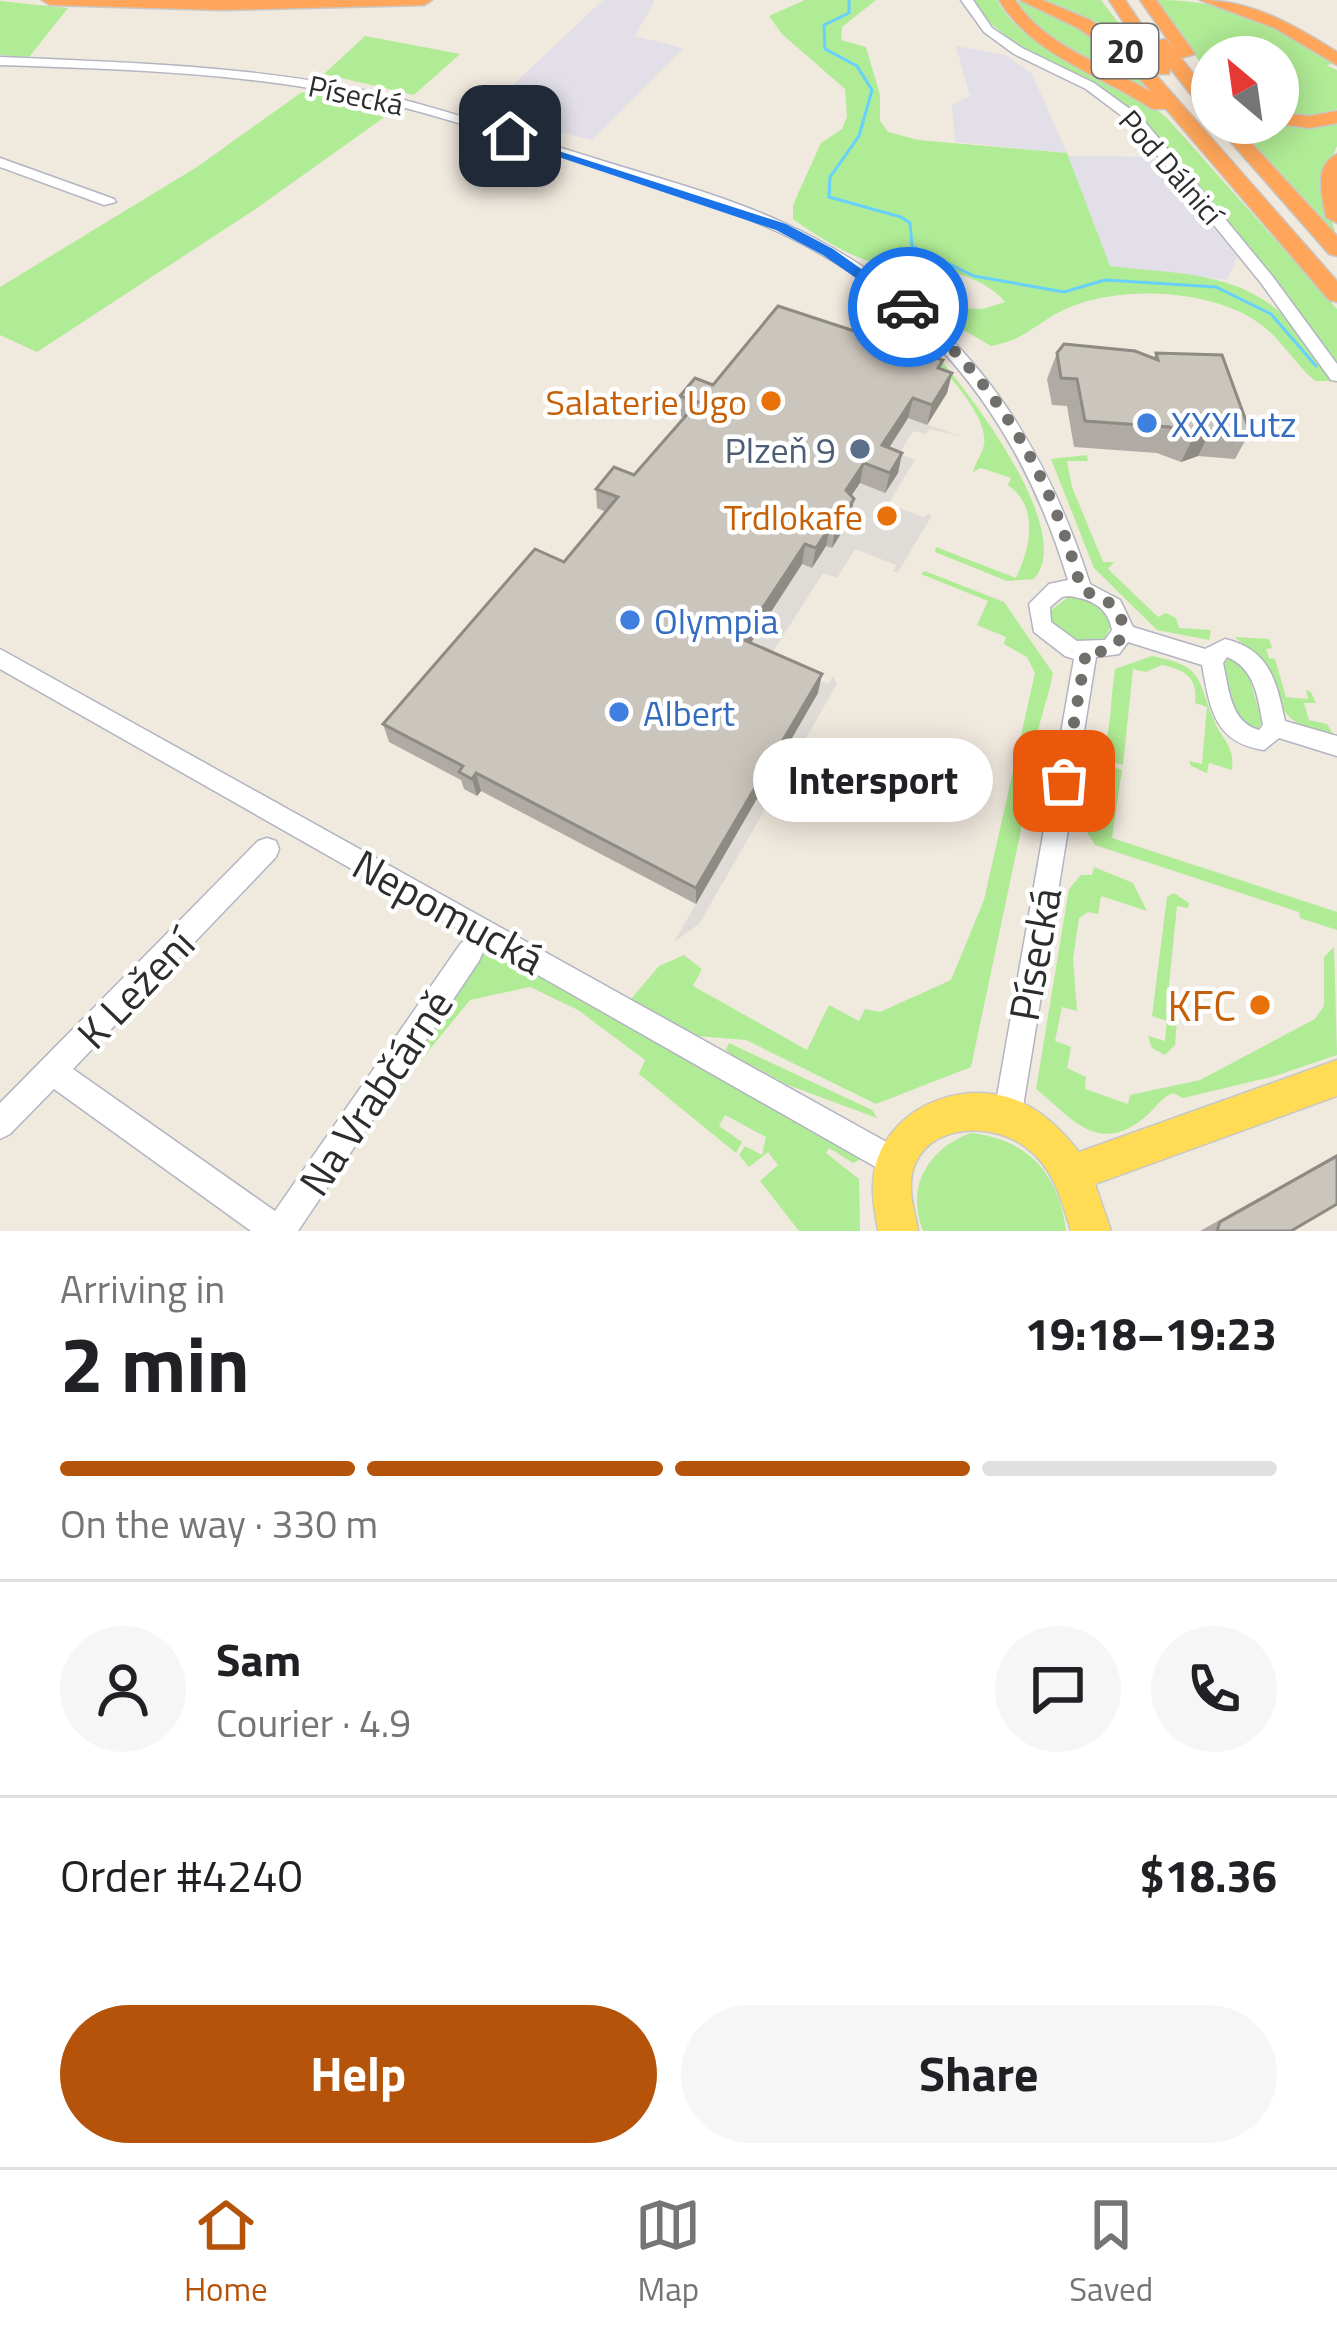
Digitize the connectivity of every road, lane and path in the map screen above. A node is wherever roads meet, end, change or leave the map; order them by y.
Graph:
1 (50, 0) edge
2 (214, 0) edge
3 (243, 0) edge
4 (424, 0) edge
5 (967, 0) edge
6 (1117, 0) edge
7 (1131, 0) edge
8 (1148, 0) edge
9 (1208, 0) edge
10 (1230, 0) edge
11 (1263, 0) edge
12 (1015, 3) edge
13 (1335, 51) edge
14 (1191, 58) edge
15 (0, 61) edge
16 (1191, 81) edge
17 (1337, 117) edge
18 (1299, 121) edge
19 (1191, 129) edge
20 (1191, 131) edge
21 (1204, 144) edge
22 (1242, 144) edge
23 (1337, 160) edge
24 (0, 162) edge
25 (109, 202) dead end
26 (1337, 218) edge
27 (1337, 249) edge
28 (1337, 270) edge
29 (1337, 295) edge
30 (1337, 376) edge
31 (1081, 589) junction
32 (1123, 632) junction
33 (1086, 652) junction
34 (0, 658) edge
35 (1212, 660) junction
36 (1274, 727) junction
37 (1337, 746) edge
38 (267, 849) dead end
39 (470, 952) dead end
40 (54, 1072) junction
41 (1337, 1078) edge
42 (1008, 1113) junction
43 (0, 1124) edge
44 (898, 1164) junction
45 (1074, 1173) junction
46 (279, 1231) edge
47 (898, 1231) edge
48 (1090, 1231) edge

1 - 4 highway
2 - 3 highway
5 - 30 street, Pod Dálnicí
6 - 28 highway
7 - 16 highway
8 - 14 highway
9 - 13 highway
10 - 13 highway
11 - 13 highway
12 - 19 highway, 20
12 - 20 highway
15 - 31 street, Písecká
17 - 18 highway
21 - 29 highway, 20
22 - 27 highway
23 - 26 highway
24 - 25 street
31 - 32 street
31 - 33 street
32 - 33 street
32 - 35 street
33 - 42 street, Písecká
34 - 44 street, Nepomucká
35 - 36 street
35 - 36 street
36 - 37 street
38 - 40 street, K Ležení
39 - 46 street, Na Vrabčárně
40 - 43 street, K Ležení
40 - 46 street
41 - 45 main road
42 - 44 main road
42 - 45 main road
44 - 47 main road
45 - 48 main road

